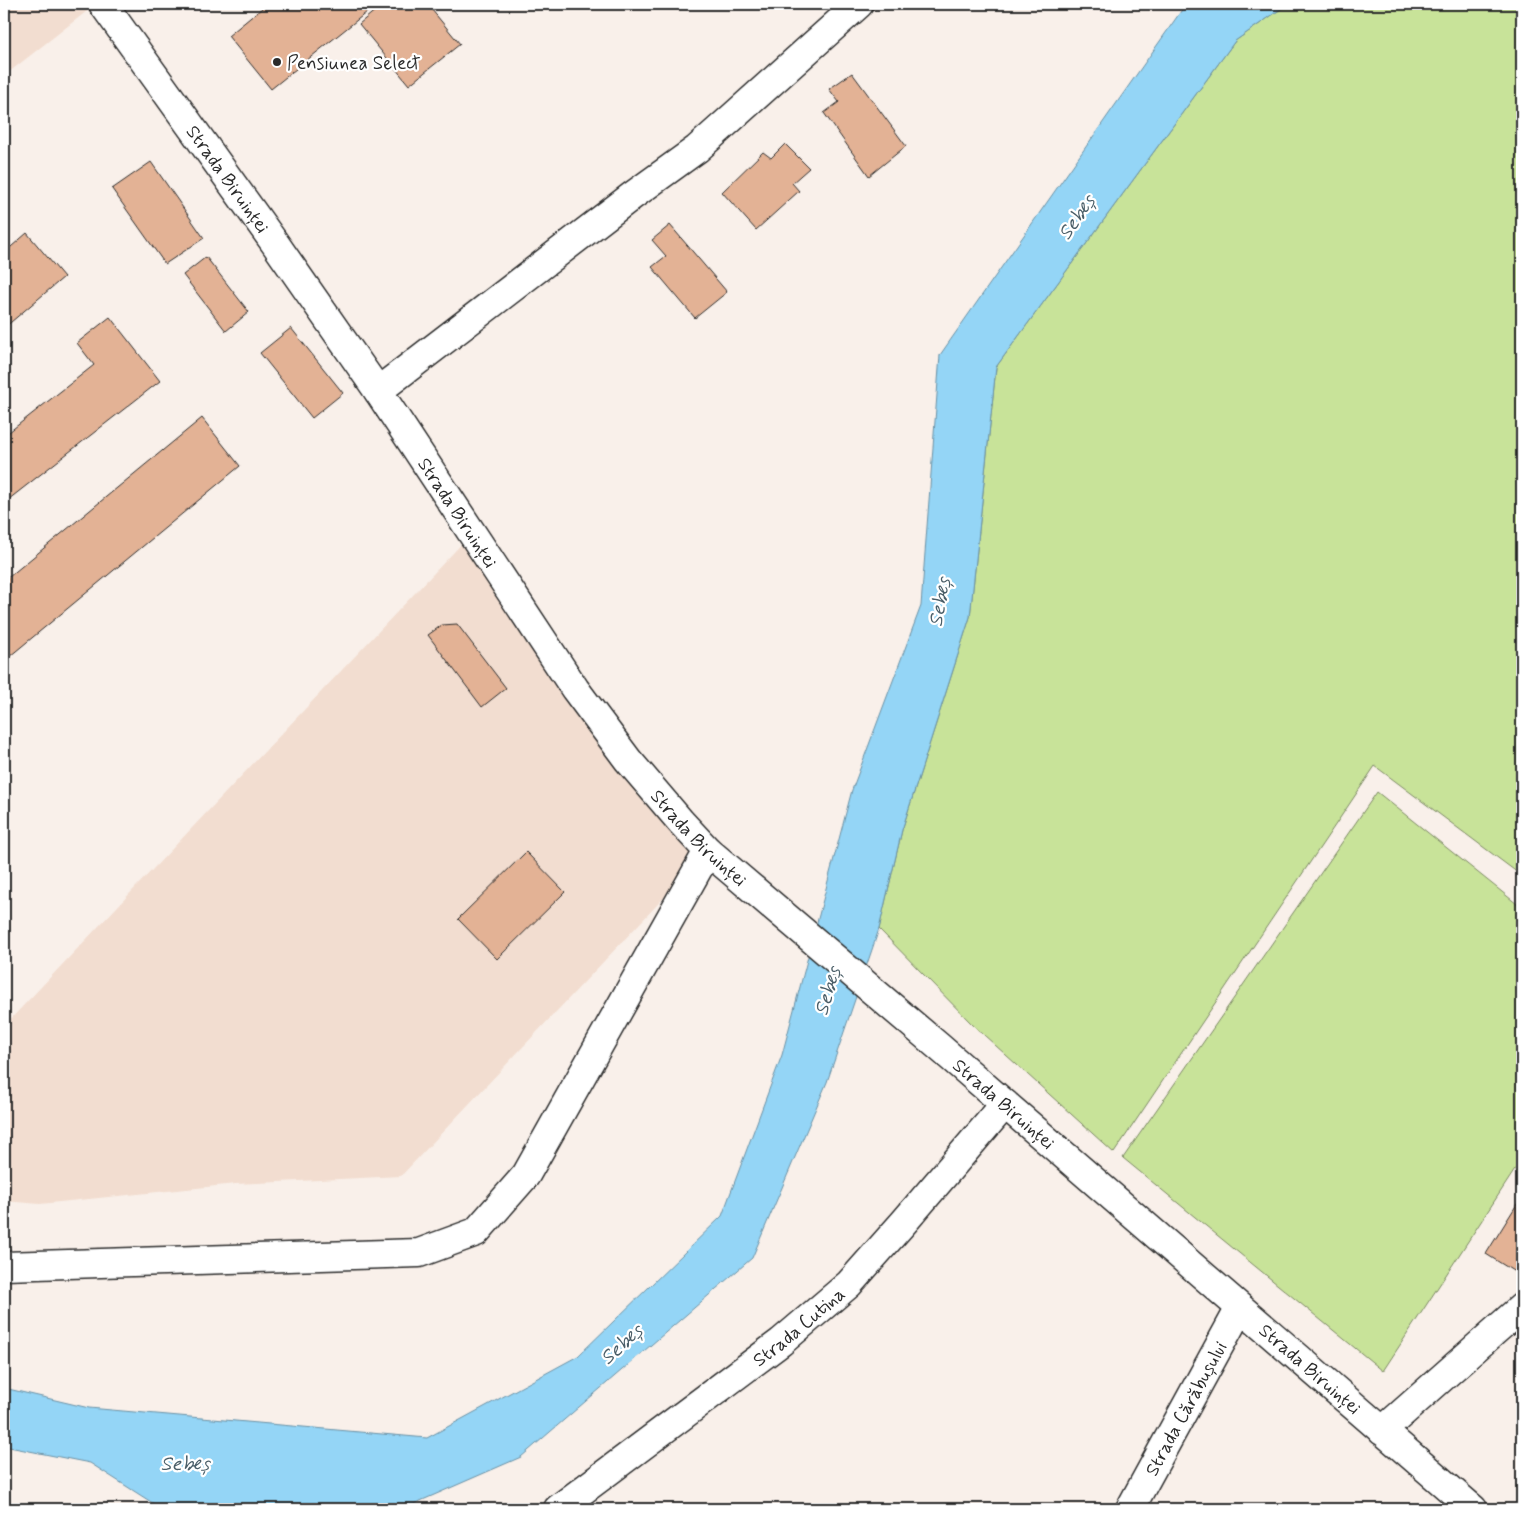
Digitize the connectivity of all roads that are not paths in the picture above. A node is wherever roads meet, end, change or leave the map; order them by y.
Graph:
1 (103, 4) edge
2 (859, 4) edge
3 (378, 391) junction
4 (708, 851) junction
5 (1005, 1104) junction
6 (4, 1266) edge
7 (1522, 1307) edge
8 (1240, 1308) junction
9 (1382, 1431) junction
10 (558, 1509) edge
11 (1130, 1509) edge
12 (1473, 1509) edge

1 - 3 main road, Strada Biruinței
2 - 3 main road
3 - 4 main road, Strada Biruinței
4 - 5 main road, Strada Biruinței
4 - 6 main road
5 - 8 main road, Strada Biruinței
5 - 10 main road, Strada Cutina
7 - 9 main road
8 - 9 main road, Strada Biruinței
8 - 11 main road, Strada Cărăbușului
9 - 12 main road, Strada Biruinței

